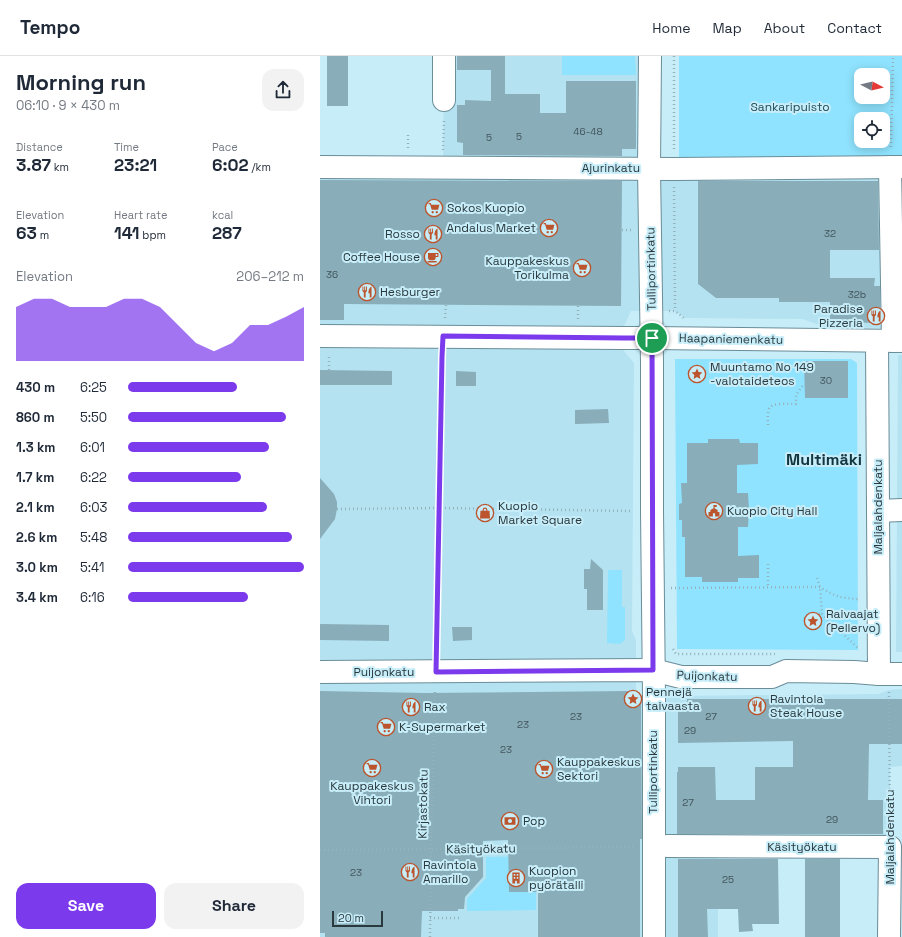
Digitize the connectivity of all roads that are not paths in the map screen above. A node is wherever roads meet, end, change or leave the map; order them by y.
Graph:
1 (444, 56) edge
2 (650, 56) edge
3 (444, 100) road end
4 (894, 161) edge
5 (320, 167) edge
6 (649, 169) junction
7 (320, 336) edge
8 (652, 338) junction
9 (891, 341) edge
10 (902, 510) edge
11 (878, 511) junction
12 (653, 670) junction
13 (320, 672) edge
14 (890, 679) edge
15 (667, 846) dead end
16 (890, 847) joint
17 (654, 937) edge
18 (889, 937) edge

1 - 3 street
2 - 6 street, Tulliportinkatu
4 - 6 street, Ajurinkatu
4 - 9 street, Maljalahdenkatu
5 - 6 street, Ajurinkatu
6 - 8 street, Tulliportinkatu
7 - 8 street, Haapaniemenkatu
8 - 9 street, Haapaniemenkatu
8 - 12 street, Tulliportinkatu
9 - 11 street, Maljalahdenkatu
10 - 11 street
11 - 14 street, Maljalahdenkatu
12 - 13 street, Puijonkatu
12 - 14 street, Puijonkatu
12 - 17 street, Tulliportinkatu
15 - 16 street, Käsityökatu
16 - 18 street, Maljalahdenkatu

